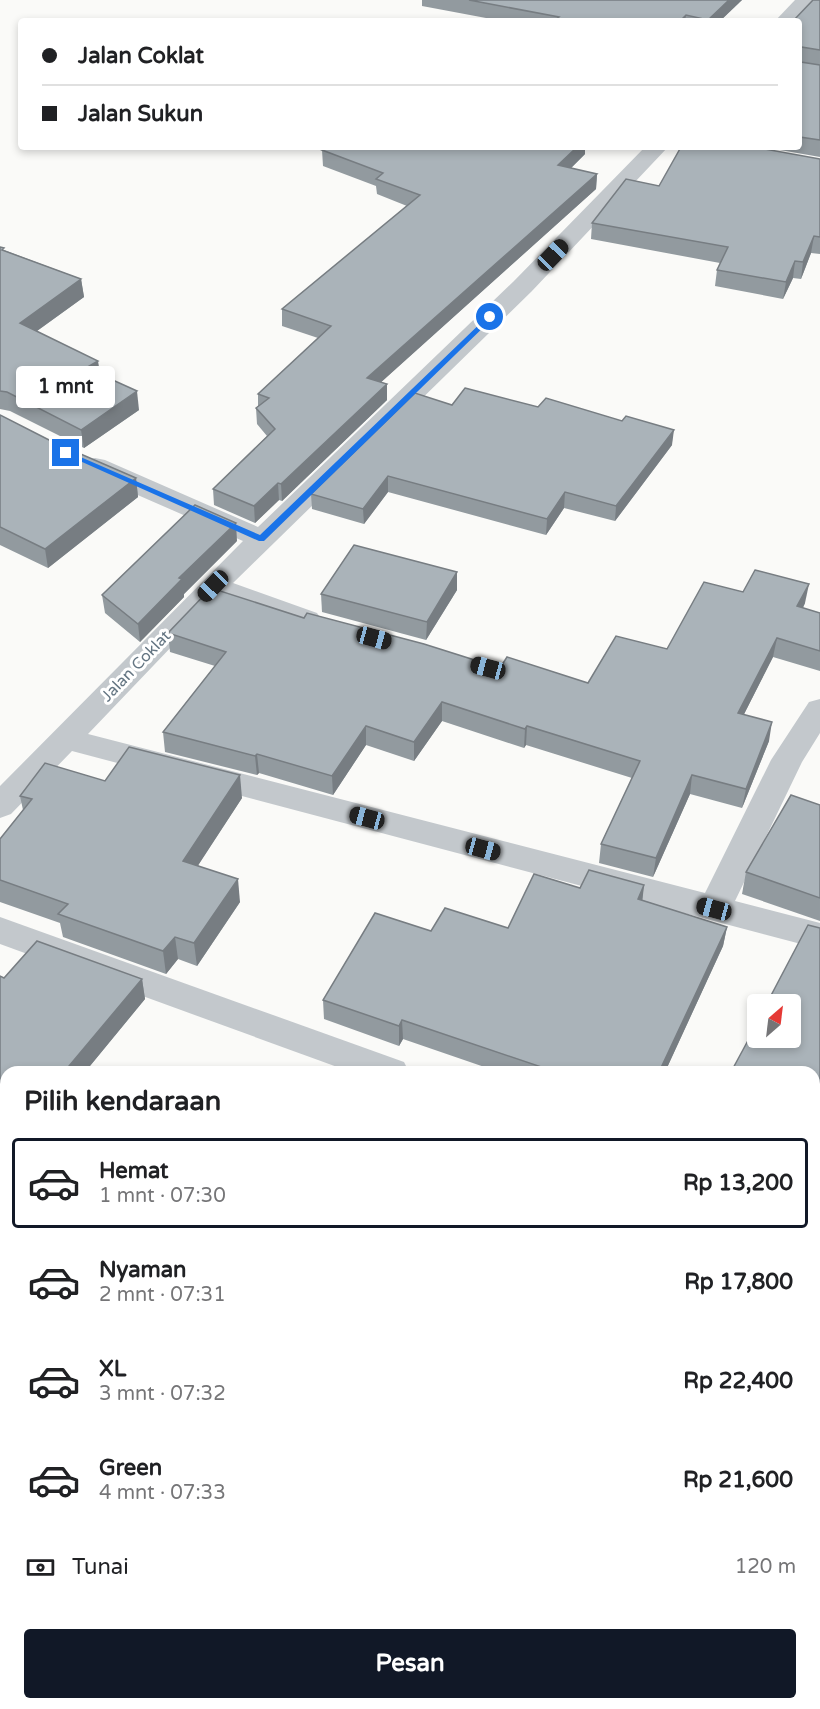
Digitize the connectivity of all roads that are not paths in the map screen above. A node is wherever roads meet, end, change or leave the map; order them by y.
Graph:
1 (806, 0) edge
2 (788, 18) edge
3 (654, 150) edge
4 (77, 458) edge
5 (261, 539) junction
6 (213, 586) junction
7 (329, 626) edge
8 (820, 709) edge
9 (66, 739) junction
10 (0, 806) edge
11 (714, 909) junction
12 (0, 930) edge
13 (820, 936) edge
14 (374, 1066) edge

1 - 2 street
3 - 5 street, Jalan Coklat
4 - 5 street
5 - 6 street, Jalan Coklat
6 - 7 street
6 - 9 street, Jalan Coklat
8 - 11 street
9 - 10 street, Jalan Coklat
9 - 11 street
11 - 13 street
12 - 14 street

